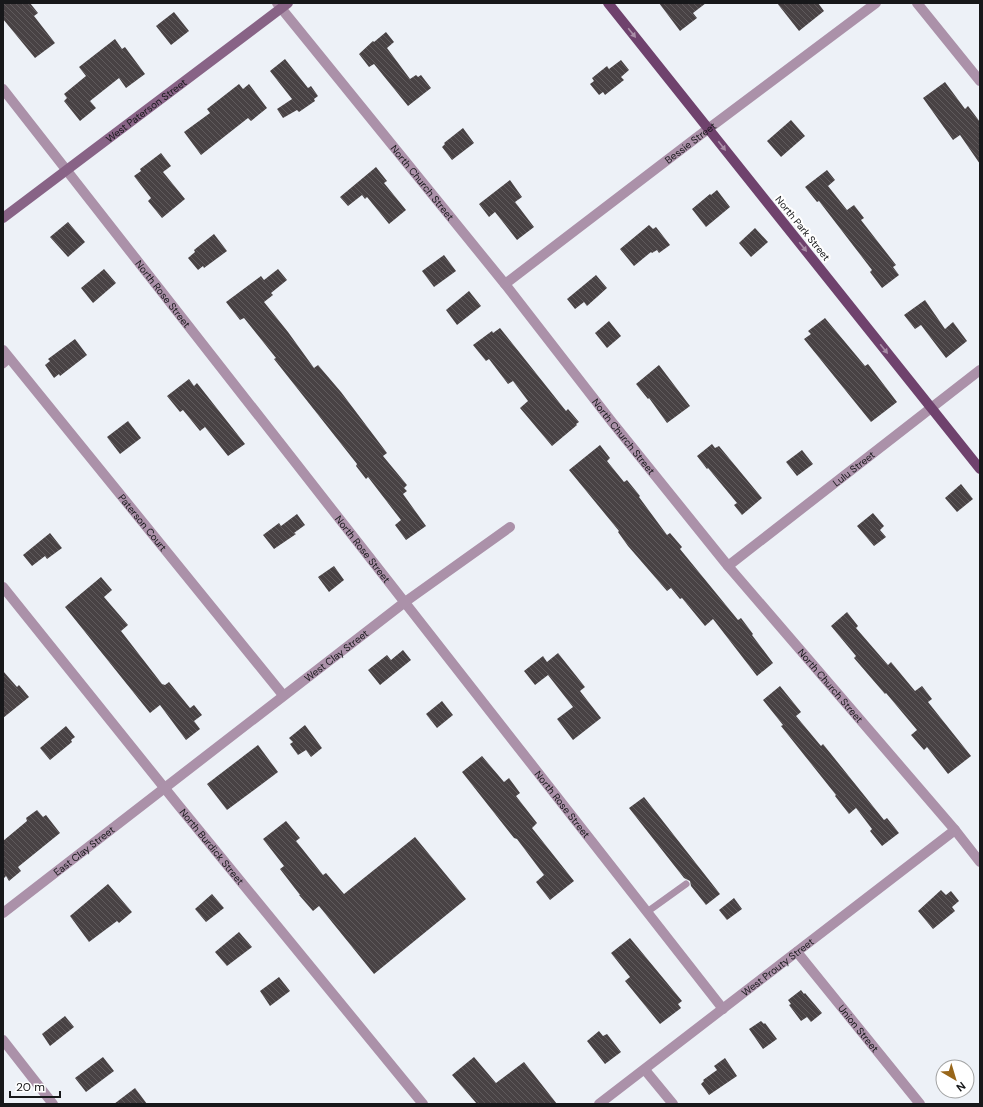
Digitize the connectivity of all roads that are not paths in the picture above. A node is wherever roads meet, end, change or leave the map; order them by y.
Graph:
1 (608, 3) edge
2 (876, 3) edge
3 (917, 3) edge
4 (282, 5) edge
5 (980, 81) edge
6 (3, 89) edge
7 (709, 128) junction
8 (67, 169) junction
9 (3, 218) edge
10 (505, 284) junction
11 (3, 350) edge
12 (6, 362) edge
13 (980, 370) edge
14 (931, 408) junction
15 (980, 469) edge
16 (510, 527) dead end
17 (728, 566) junction
18 (3, 587) edge
19 (405, 602) junction
20 (283, 695) junction
21 (164, 788) junction
22 (955, 830) junction
23 (980, 862) edge
24 (686, 884) dead end
25 (647, 912) junction
26 (3, 913) edge
27 (797, 952) junction
28 (723, 1009) junction
29 (3, 1040) edge
30 (645, 1070) junction
31 (53, 1104) edge
32 (422, 1104) edge
33 (599, 1104) edge
34 (673, 1104) edge
35 (920, 1104) edge

1 -> 7 main road, North Park Street
2 - 7 street, Bessie Street
3 - 5 street
4 - 8 street, West Paterson Street
4 - 10 street, North Church Street
6 - 8 street, North Rose Street
7 - 10 street, Bessie Street
7 -> 14 main road, North Park Street
8 - 9 street, West Paterson Street
8 - 19 street, North Rose Street
10 - 17 street, North Church Street
11 - 12 street, Paterson Court
12 - 20 street, Paterson Court
13 - 14 street, Lulu Street
14 - 15 main road, North Park Street
14 - 17 street, Lulu Street
16 - 19 street, West Clay Street
17 - 22 street, North Church Street
18 - 21 street, North Burdick Street
19 - 20 street, West Clay Street
19 - 25 street, North Rose Street
20 - 21 street, West Clay Street
21 - 26 street, East Clay Street
21 - 32 street, North Burdick Street
22 - 23 street, North Church Street
22 - 27 street, West Prouty Street
24 - 25 lane
25 - 28 street, North Rose Street
27 - 28 street, West Prouty Street
27 - 35 street, Union Street
28 - 30 street, West Prouty Street
29 - 31 street
30 - 33 street, West Prouty Street
30 - 34 street

